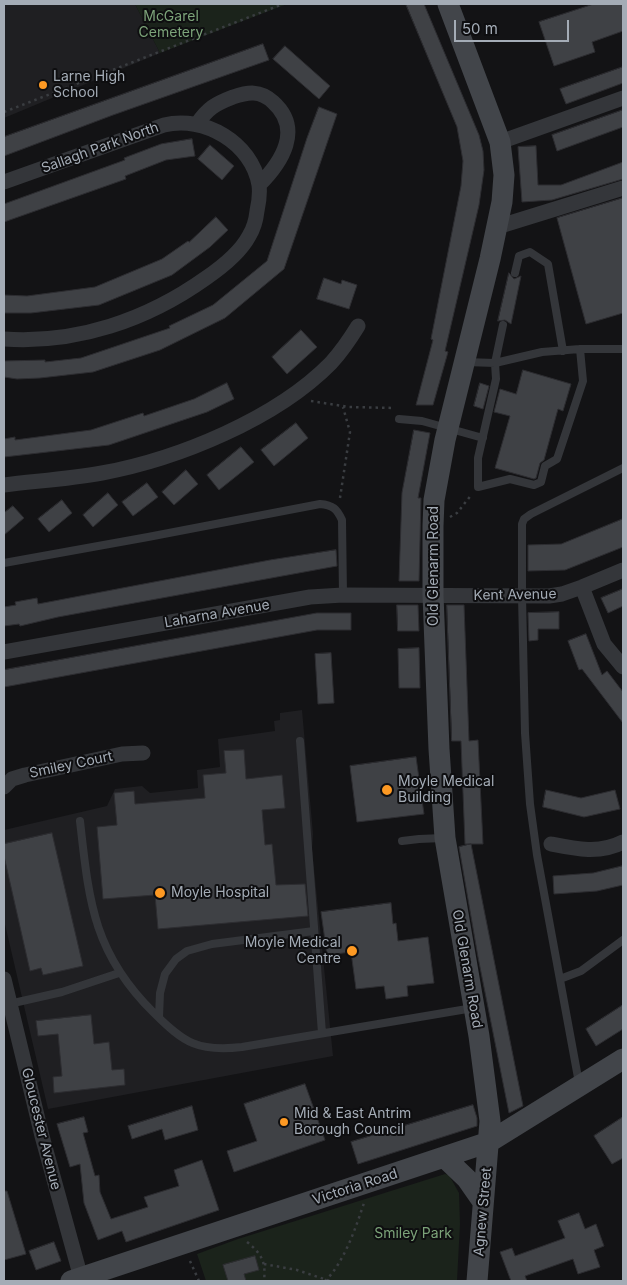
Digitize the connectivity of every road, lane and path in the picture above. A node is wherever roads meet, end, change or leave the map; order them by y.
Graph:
1 (283, 4) edge
2 (448, 4) edge
3 (623, 98) edge
4 (4, 112) edge
5 (197, 124) junction
6 (500, 142) junction
7 (4, 182) edge
8 (259, 185) junction
9 (623, 188) edge
10 (497, 228) junction
11 (515, 273) dead end
12 (503, 325) dead end
13 (358, 326) dead end
14 (4, 339) edge
15 (580, 349) junction
16 (623, 349) edge
17 (562, 351) junction
18 (464, 362) junction
19 (495, 363) junction
20 (310, 400) dead end
21 (343, 407) junction
22 (392, 408) dead end
23 (400, 419) dead end
24 (447, 429) junction
25 (482, 438) junction
26 (623, 468) edge
27 (4, 486) edge
28 (478, 487) junction
29 (337, 510) junction
30 (433, 526) junction
31 (4, 562) edge
32 (623, 570) edge
33 (582, 587) junction
34 (342, 595) junction
35 (433, 595) junction
36 (522, 596) junction
37 (4, 652) edge
38 (620, 660) edge
39 (300, 741) dead end
40 (143, 753) dead end
41 (4, 787) edge
42 (80, 821) dead end
43 (445, 838) junction
44 (402, 841) dead end
45 (623, 842) edge
46 (551, 844) dead end
47 (314, 931) junction
48 (623, 940) edge
49 (120, 972) junction
50 (560, 979) junction
51 (6, 992) edge
52 (474, 1008) junction
53 (159, 1017) junction
54 (322, 1033) junction
55 (623, 1059) edge
56 (580, 1086) junction
57 (489, 1142) junction
58 (444, 1157) junction
59 (364, 1202) dead end
60 (482, 1202) junction
61 (244, 1240) dead end
62 (182, 1244) junction
63 (264, 1264) junction
64 (76, 1280) edge
65 (199, 1281) edge
66 (264, 1281) edge
67 (328, 1281) edge
68 (477, 1281) edge

1 - 4 path
2 - 6 street, Old Glenarm Road
3 - 6 street
5 - 7 street, Sallagh Park North
5 - 8 street
5 - 8 street
6 - 10 street, Old Glenarm Road
8 - 14 street
9 - 10 street
10 - 18 street, Old Glenarm Road
11 - 17 lane
12 - 19 lane
13 - 27 street
15 - 16 lane
15 - 17 lane
15 - 28 lane
17 - 19 lane
18 - 19 lane
18 - 24 street, Old Glenarm Road
19 - 25 lane
20 - 21 path
21 - 22 path
21 - 29 path
23 - 24 lane
24 - 25 lane
24 - 30 street, Old Glenarm Road
25 - 28 lane
26 - 36 lane
28 - 30 path
29 - 31 lane
29 - 34 lane
30 - 35 street, Old Glenarm Road
32 - 33 street, Kent Avenue
33 - 36 street, Kent Avenue
33 - 38 street
34 - 35 street, Laharna Avenue
34 - 37 street, Laharna Avenue
35 - 36 street, Kent Avenue
35 - 43 street, Old Glenarm Road
36 - 50 lane
39 - 47 lane
40 - 41 street, Smiley Court
42 - 49 lane
43 - 44 lane
43 - 52 street, Old Glenarm Road
45 - 46 street
47 - 53 lane
47 - 54 lane
48 - 50 lane
49 - 51 lane
49 - 53 lane
50 - 56 lane
51 - 64 street, Gloucester Avenue
52 - 54 lane
52 - 57 street, Old Glenarm Road
53 - 54 lane
55 - 56 street, Victoria Road
56 - 57 street, Victoria Road
57 - 58 street, Victoria Road
57 - 60 street, Agnew Street
58 - 60 street
58 - 62 street, Victoria Road
59 - 67 path
60 - 68 street, Agnew Street
61 - 63 path
62 - 64 street, Victoria Road
62 - 65 path
63 - 66 path
63 - 67 path

